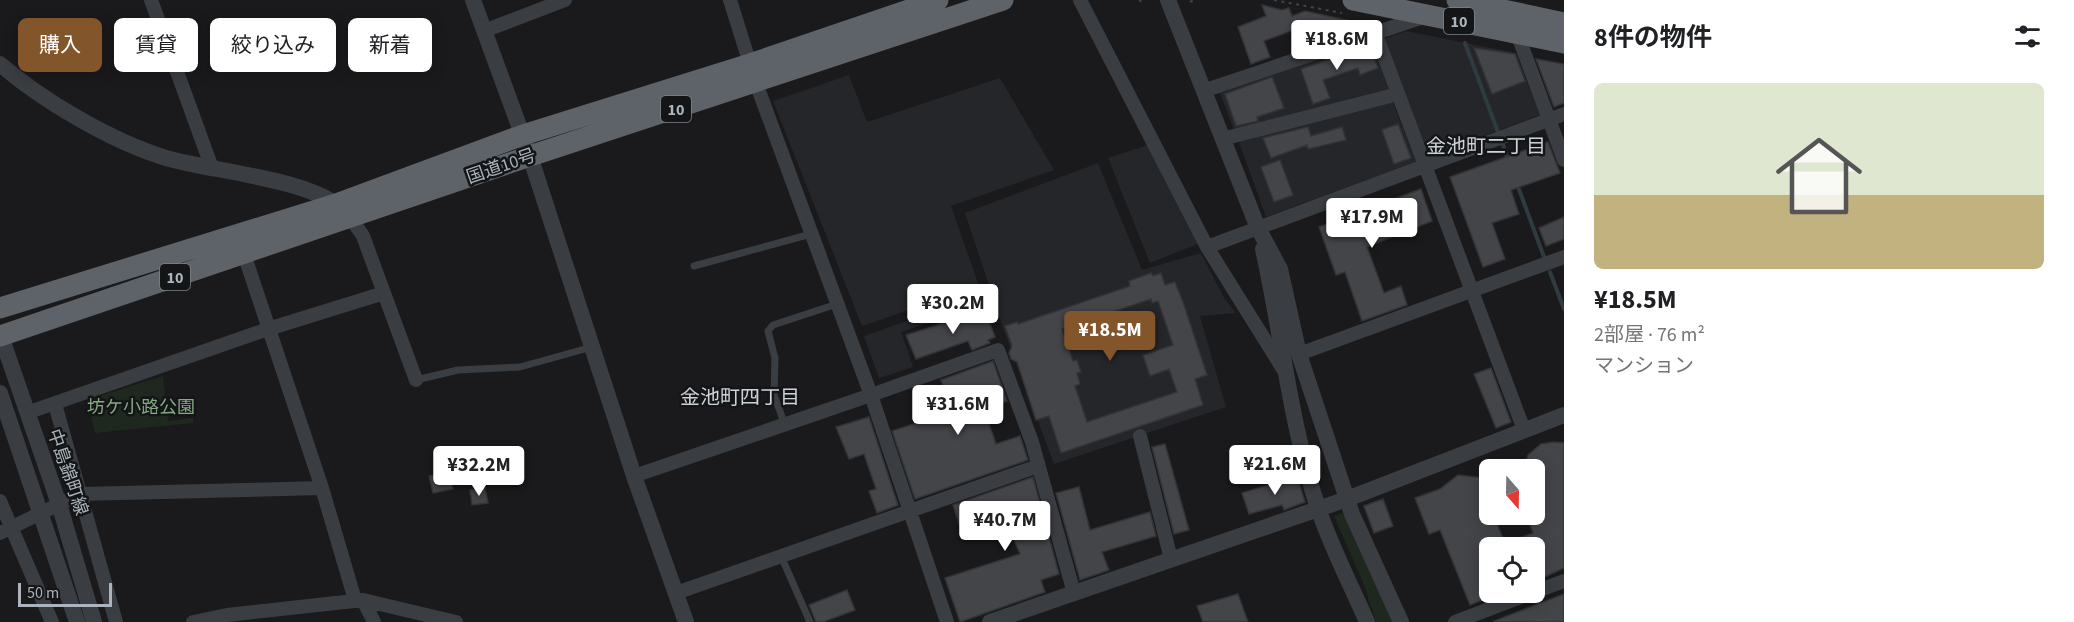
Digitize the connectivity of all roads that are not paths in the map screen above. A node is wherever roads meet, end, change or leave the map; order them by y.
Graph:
1 (153, 0) edge
2 (473, 0) edge
3 (565, 0) edge
4 (730, 0) edge
5 (938, 0) edge
6 (1003, 0) edge
7 (1080, 0) edge
8 (1168, 0) edge
9 (1464, 1) edge
10 (910, 5) edge
11 (1352, 8) edge
12 (1429, 15) junction
13 (1564, 23) edge
14 (484, 31) junction
15 (1375, 32) junction
16 (1517, 33) junction
17 (1564, 43) edge
18 (0, 64) edge
19 (753, 74) junction
20 (1203, 91) junction
21 (1398, 94) junction
22 (1564, 114) edge
23 (1549, 120) junction
24 (523, 135) junction
25 (1222, 139) junction
26 (530, 156) junction
27 (1564, 160) edge
28 (1425, 166) junction
29 (212, 168) junction
30 (343, 210) junction
31 (1258, 228) junction
32 (811, 234) junction
33 (1207, 247) junction
34 (244, 254) junction
35 (1564, 257) edge
36 (694, 266) dead end
37 (1473, 292) junction
38 (384, 293) junction
39 (837, 304) junction
40 (0, 308) edge
41 (268, 330) junction
42 (0, 336) edge
43 (592, 347) junction
44 (1299, 354) junction
45 (1285, 372) junction
46 (416, 380) joint
47 (0, 393) edge
48 (871, 395) junction
49 (55, 404) junction
50 (35, 410) dead end
51 (1564, 415) edge
52 (784, 425) junction
53 (1524, 430) junction
54 (1140, 436) dead end
55 (1038, 466) junction
56 (634, 476) junction
57 (322, 488) junction
58 (80, 494) junction
59 (1347, 499) junction
60 (0, 501) edge
61 (59, 504) junction
62 (1318, 508) junction
63 (911, 509) junction
64 (42, 513) junction
65 (6, 530) edge
66 (781, 555) junction
67 (1171, 559) junction
68 (1564, 582) edge
69 (1545, 588) edge
70 (676, 593) junction
71 (1074, 593) junction
72 (359, 600) junction
73 (1505, 603) edge
74 (253, 618) edge
75 (1017, 618) edge
76 (52, 622) edge
77 (77, 622) edge
78 (94, 622) edge
79 (116, 622) edge
80 (193, 622) edge
81 (374, 622) edge
82 (456, 622) edge
83 (686, 622) edge
84 (810, 622) edge
85 (947, 622) edge
86 (990, 622) edge
87 (1367, 622) edge
88 (1401, 622) edge
89 (1455, 622) edge

1 - 29 street
2 - 14 street
3 - 14 street
4 - 19 street
5 - 10 highway, 国道10号 / 10
6 - 19 highway, 国道10号 / 10
7 - 33 street
8 - 20 street
9 - 13 highway, 10
10 - 19 highway, 国道10号 / 10
11 - 12 highway, 10
12 - 15 street
12 - 16 highway, 10
14 - 24 street
15 - 20 street
15 - 21 street
16 - 17 highway, 10
16 - 23 street
18 - 29 street
19 - 24 highway, 国道10号 / 10
19 - 26 highway, 国道10号 / 10
19 - 32 street
20 - 25 street
21 - 25 street
21 - 28 street
22 - 23 street
23 - 27 street
23 - 28 street
24 - 26 street
24 - 30 highway, 国道10号 / 10
25 - 31 street
26 - 30 highway, 国道10号 / 10
26 - 43 street
28 - 31 street
28 - 37 street
29 - 30 street
30 - 34 highway, 国道10号 / 10
30 - 38 street
30 - 40 highway, 国道10号 / 10
31 - 33 street
31 - 44 street
31 - 45 street
32 - 36 lane
32 - 39 street
33 - 45 street
34 - 41 street
34 - 42 highway, 国道10号 / 10
35 - 37 street
37 - 44 street
37 - 53 street
38 - 41 street
38 - 46 street
39 - 48 street
39 - 52 lane
41 - 49 street
41 - 57 street
42 - 61 street, 中島錦町線
43 - 46 lane
43 - 56 street
44 - 59 street
45 - 62 street
47 - 64 street, 中島錦町線
48 - 52 street
48 - 55 street
48 - 63 street
49 - 50 street
49 - 58 street
51 - 53 street
52 - 56 street
53 - 59 street
54 - 67 street
55 - 63 street
55 - 71 street
56 - 70 street
57 - 58 street
57 - 72 street
58 - 61 street
58 - 79 street
59 - 62 street
59 - 88 street
60 - 65 street
61 - 64 street
61 - 78 street, 中島錦町線
62 - 67 street
62 - 87 street
63 - 66 street
63 - 85 street
64 - 65 street
64 - 77 street, 中島錦町線
65 - 76 street
66 - 70 street
66 - 84 lane
67 - 71 street
68 - 69 street
70 - 83 street
71 - 75 street
72 - 74 street
72 - 81 street
72 - 82 street
73 - 89 street
74 - 80 street
75 - 86 street

